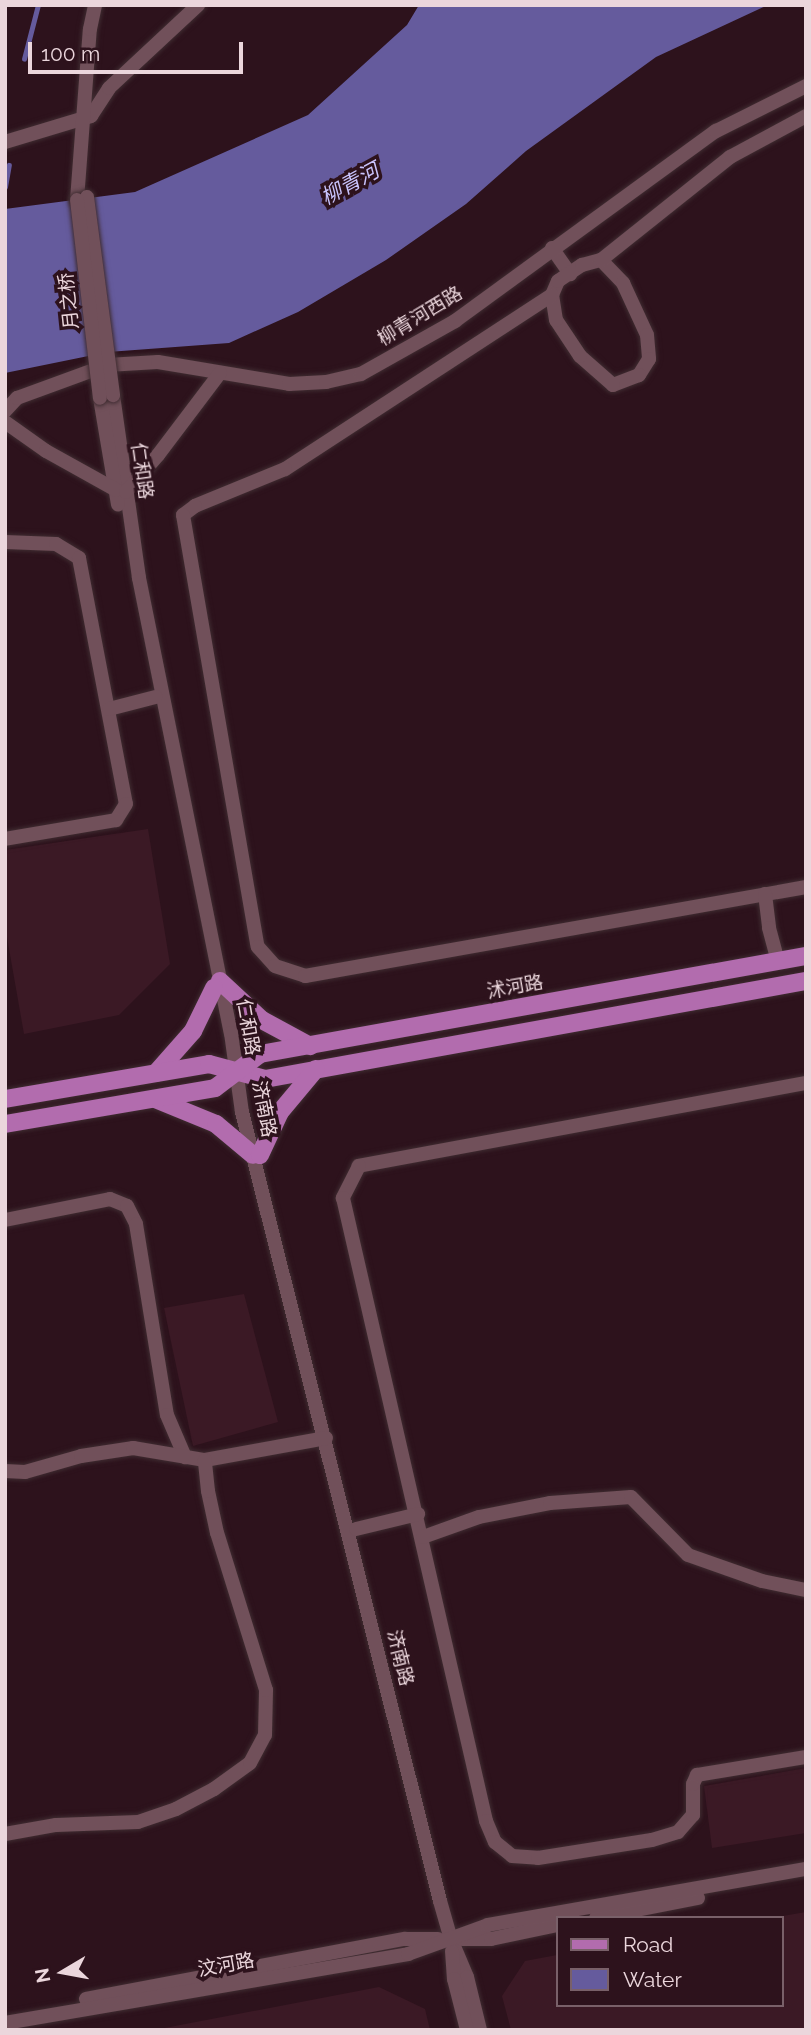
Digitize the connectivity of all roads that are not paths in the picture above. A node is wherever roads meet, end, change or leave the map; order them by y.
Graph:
1 (94, 5) edge
2 (102, 5) edge
3 (198, 5) edge
4 (806, 86) edge
5 (806, 116) edge
6 (87, 117) junction
7 (5, 142) edge
8 (552, 248) junction
9 (601, 260) junction
10 (570, 274) junction
11 (552, 295) junction
12 (220, 373) junction
13 (106, 396) joint
14 (5, 411) edge
15 (5, 422) edge
16 (121, 491) junction
17 (5, 542) edge
18 (155, 696) junction
19 (109, 709) junction
20 (5, 839) edge
21 (806, 887) edge
22 (765, 894) junction
23 (806, 957) edge
24 (778, 961) junction
25 (806, 981) edge
26 (217, 985) junction
27 (310, 1045) junction
28 (316, 1069) junction
29 (237, 1072) junction
30 (156, 1073) junction
31 (806, 1083) edge
32 (5, 1099) edge
33 (155, 1099) junction
34 (5, 1124) edge
35 (257, 1155) junction
36 (5, 1220) edge
37 (326, 1438) junction
38 (186, 1457) junction
39 (205, 1460) junction
40 (5, 1471) edge
41 (418, 1514) junction
42 (356, 1530) junction
43 (423, 1537) junction
44 (806, 1590) edge
45 (806, 1757) edge
46 (5, 1834) edge
47 (806, 1870) edge
48 (806, 1879) edge
49 (607, 1916) edge
50 (556, 1925) edge
51 (451, 1939) junction
52 (6, 2015) edge
53 (467, 2030) edge
54 (480, 2030) edge

1 - 6 street
2 - 6 street
3 - 6 street
4 - 8 street, 柳青河西路
5 - 9 street
6 - 7 street
6 - 13 street, 月之桥, bridge
8 - 10 street
8 - 12 street, 柳青河西路
9 - 10 street
9 - 11 street
10 - 11 street
11 - 22 street
12 - 14 street, 柳青河西路
12 - 16 street
13 - 16 street, 仁和路
15 - 16 street
16 - 18 street, 仁和路
16 - 26 street, 仁和路
17 - 19 street
18 - 19 street
18 - 26 street, 仁和路
19 - 20 street
21 - 22 street
22 - 24 street
23 - 24 main road, 沭河路
24 - 27 main road, 沭河路
25 - 28 main road
26 - 27 main road
26 - 29 street, 仁和路
26 - 30 main road
27 - 29 main road, 沭河路
28 - 29 main road
28 - 35 main road
29 - 30 main road
29 - 33 main road, 沭河路
29 - 35 street, 济南路
30 - 32 main road
31 - 41 street
33 - 34 main road, 沭河路
33 - 35 main road
35 - 37 street, 济南路
35 - 42 street, 济南路
36 - 38 street
37 - 39 street
37 - 51 street, 济南路
38 - 39 street
38 - 40 street
39 - 46 street
41 - 42 street
41 - 43 street
42 - 51 street, 济南路
43 - 44 street
43 - 45 street
47 - 51 street, 汶河路
48 - 49 street
50 - 51 street, 汶河路
51 - 52 street, 汶河路
51 - 53 street, 济南路
51 - 54 street, 济南路

